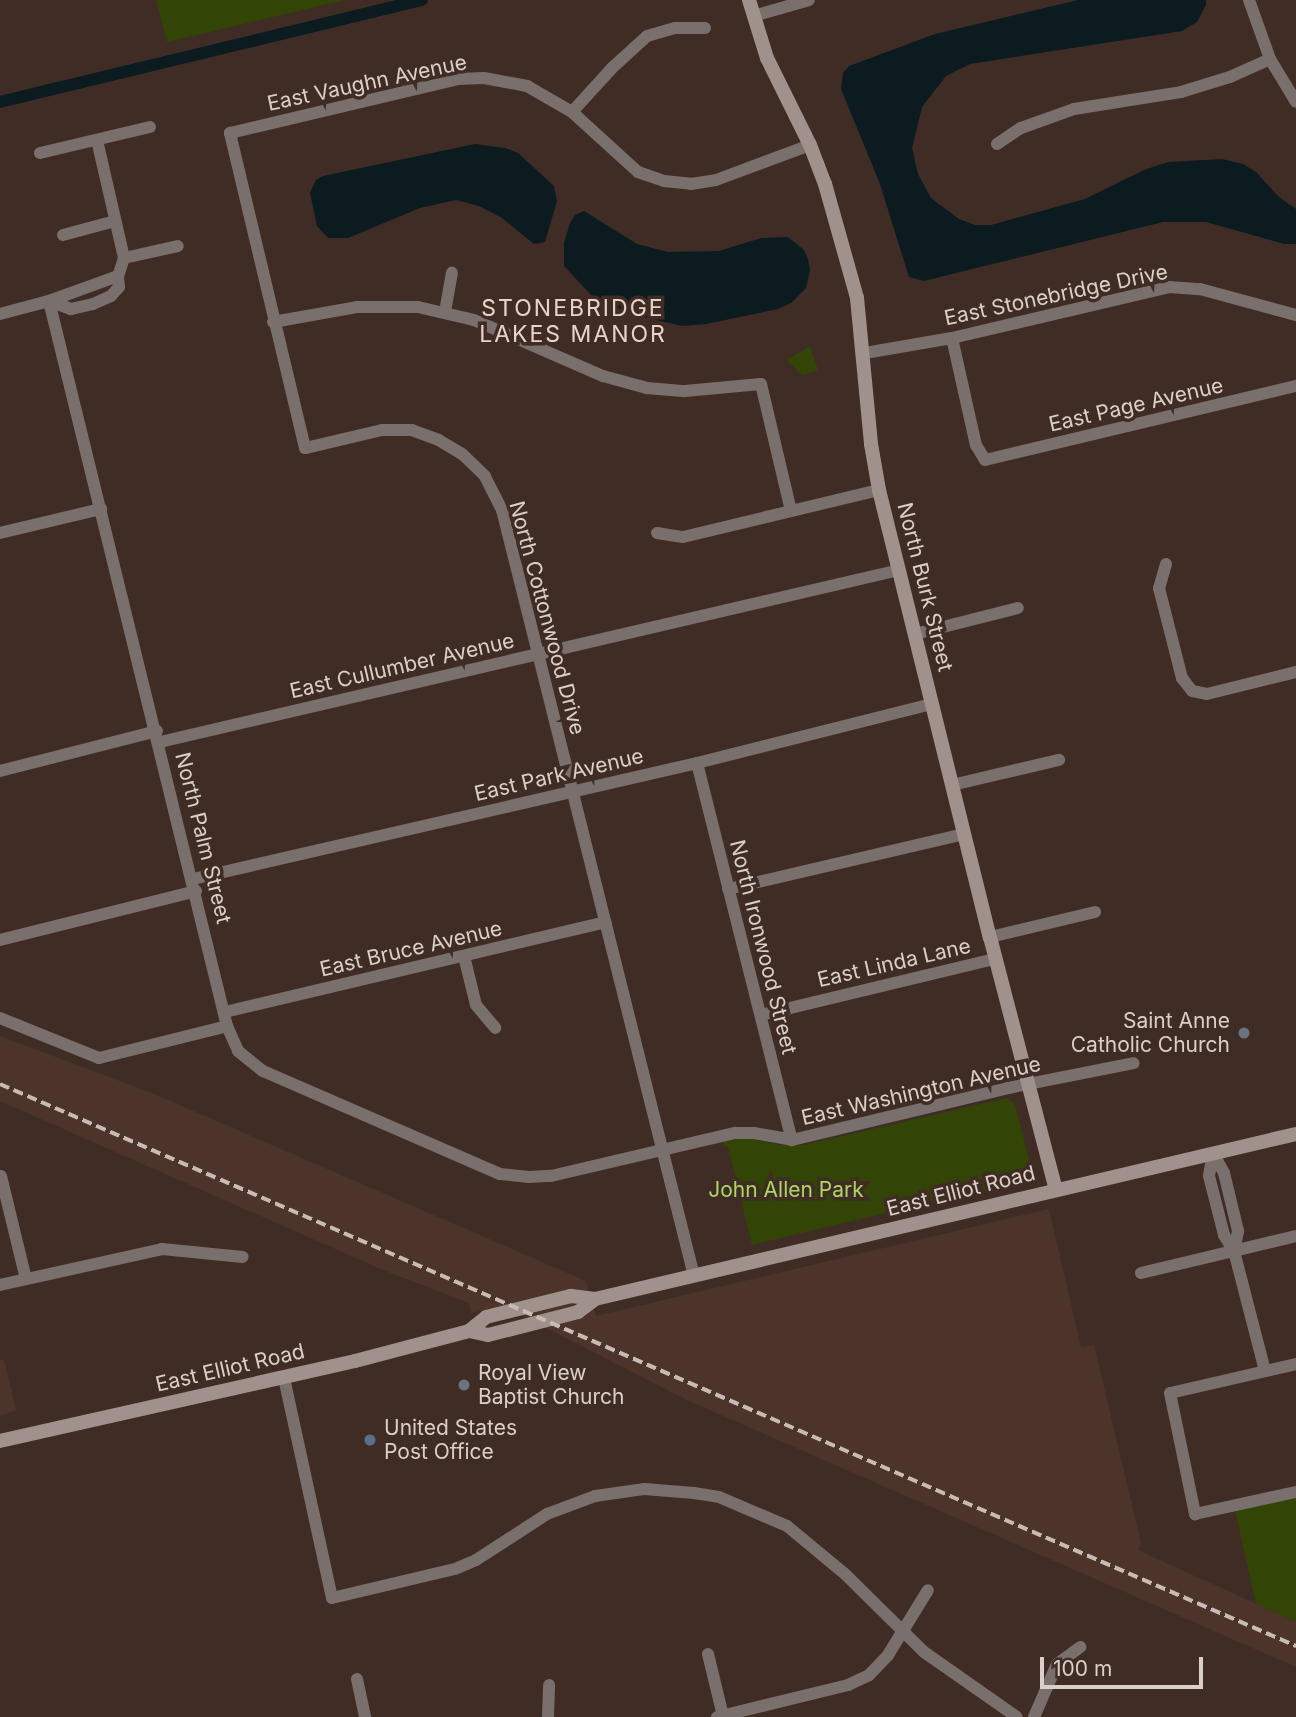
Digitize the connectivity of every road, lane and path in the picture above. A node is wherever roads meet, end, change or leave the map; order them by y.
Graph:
1 (749, 0) edge
2 (809, 0) edge
3 (1249, 0) edge
4 (753, 16) junction
5 (705, 28) dead end
6 (1270, 59) junction
7 (1296, 102) edge
8 (572, 112) junction
9 (150, 127) dead end
10 (230, 133) joint
11 (97, 139) junction
12 (997, 144) dead end
13 (810, 145) junction
14 (40, 153) dead end
15 (115, 221) junction
16 (63, 235) dead end
17 (178, 246) dead end
18 (124, 258) junction
19 (452, 273) dead end
20 (50, 301) junction
21 (445, 312) junction
22 (0, 314) edge
23 (1296, 315) edge
24 (273, 322) junction
25 (952, 338) junction
26 (864, 353) junction
27 (1296, 386) edge
28 (879, 491) junction
29 (101, 509) junction
30 (792, 511) junction
31 (0, 533) edge
32 (657, 533) dead end
33 (1166, 564) dead end
34 (899, 570) junction
35 (1018, 608) dead end
36 (915, 634) junction
37 (538, 655) junction
38 (1296, 672) edge
39 (932, 704) junction
40 (158, 736) junction
41 (1059, 760) dead end
42 (697, 763) junction
43 (0, 771) edge
44 (952, 785) junction
45 (572, 792) junction
46 (964, 834) junction
47 (195, 885) junction
48 (728, 888) junction
49 (1095, 912) dead end
50 (606, 922) junction
51 (989, 937) junction
52 (0, 940) edge
53 (464, 956) junction
54 (995, 958) junction
55 (225, 1012) junction
56 (761, 1014) junction
57 (0, 1019) edge
58 (228, 1026) junction
59 (495, 1028) dead end
60 (1134, 1063) dead end
61 (1029, 1086) junction
62 (1296, 1134) edge
63 (792, 1140) junction
64 (663, 1150) junction
65 (1213, 1153) junction
66 (551, 1175) joint
67 (1, 1176) edge
68 (1056, 1189) junction
69 (1296, 1236) edge
70 (1234, 1251) junction
71 (243, 1257) dead end
72 (1141, 1273) dead end
73 (694, 1276) junction
74 (26, 1279) junction
75 (0, 1285) edge
76 (1296, 1364) edge
77 (1265, 1371) junction
78 (284, 1378) junction
79 (0, 1441) edge
80 (1296, 1492) edge
81 (928, 1590) dead end
82 (902, 1633) junction
83 (1080, 1647) dead end
84 (708, 1654) dead end
85 (357, 1679) dead end
86 (549, 1685) dead end
87 (720, 1716) edge
88 (365, 1717) edge
89 (548, 1717) edge
90 (1017, 1717) edge
91 (1034, 1717) edge

1 - 4 main road, North Burk Street
2 - 4 street
3 - 6 street
4 - 13 main road, North Burk Street
5 - 8 street
6 - 7 street
6 - 12 street
8 - 10 street, East Vaughn Avenue
8 - 13 street, East Vaughn Avenue
9 - 11 street
10 - 24 street, North Cottonwood Drive
11 - 14 street
11 - 15 street
13 - 26 main road, North Burk Street
15 - 16 street
15 - 18 street
17 - 18 street
18 - 20 street
19 - 21 street
20 - 22 street
20 - 29 street, North Palm Street
21 - 24 street
21 - 30 street
23 - 25 street, East Stonebridge Drive
24 - 37 street, North Cottonwood Drive
25 - 26 street, East Stonebridge Drive
25 - 27 street, East Page Avenue
26 - 28 main road, North Burk Street
28 - 30 street
28 - 34 main road, North Burk Street
29 - 31 street
29 - 40 street, North Palm Street
30 - 32 street
33 - 38 street
34 - 36 main road, North Burk Street
34 - 37 street, East Cullumber Avenue
35 - 36 street
36 - 39 main road, North Burk Street
37 - 40 street, East Cullumber Avenue
37 - 45 street, North Cottonwood Drive
39 - 42 street, East Park Avenue
39 - 44 main road, North Burk Street
40 - 43 street, East Cullumber Avenue
40 - 47 street, North Palm Street
41 - 44 street
42 - 45 street, East Park Avenue
42 - 48 street, North Ironwood Street
44 - 46 main road, North Burk Street
45 - 47 street, East Park Avenue
45 - 50 street, North Cottonwood Drive
46 - 48 street
46 - 51 main road, North Burk Street
47 - 52 street, East Park Avenue
47 - 55 street, North Palm Street
48 - 56 street, North Ironwood Street
49 - 51 street, East Linda Lane
50 - 53 street, East Bruce Avenue
50 - 64 street, North Cottonwood Drive
51 - 54 main road, North Burk Street
53 - 55 street, East Bruce Avenue
53 - 59 street
54 - 56 street, East Linda Lane
54 - 61 main road, North Burk Street
55 - 58 street, North Palm Street
56 - 63 street, North Ironwood Street
57 - 58 street
58 - 66 street, North Palm Street
60 - 61 street, East Washington Avenue
61 - 63 street, East Washington Avenue
61 - 68 main road, North Burk Street
62 - 65 main road, East Elliot Road
63 - 64 street, East Washington Avenue
64 - 66 street, East Washington Avenue
64 - 73 street, North Cottonwood Drive
65 - 68 main road, East Elliot Road
65 - 70 street
67 - 74 street
68 - 73 main road, East Elliot Road
69 - 70 street
70 - 72 street
70 - 77 street
71 - 74 street
73 - 78 main road, East Elliot Road
74 - 75 street
76 - 77 street
77 - 80 street
78 - 79 main road, East Elliot Road
78 - 82 street
81 - 82 street
82 - 87 street
82 - 90 street
83 - 91 street
84 - 87 street
85 - 88 street
86 - 89 street

